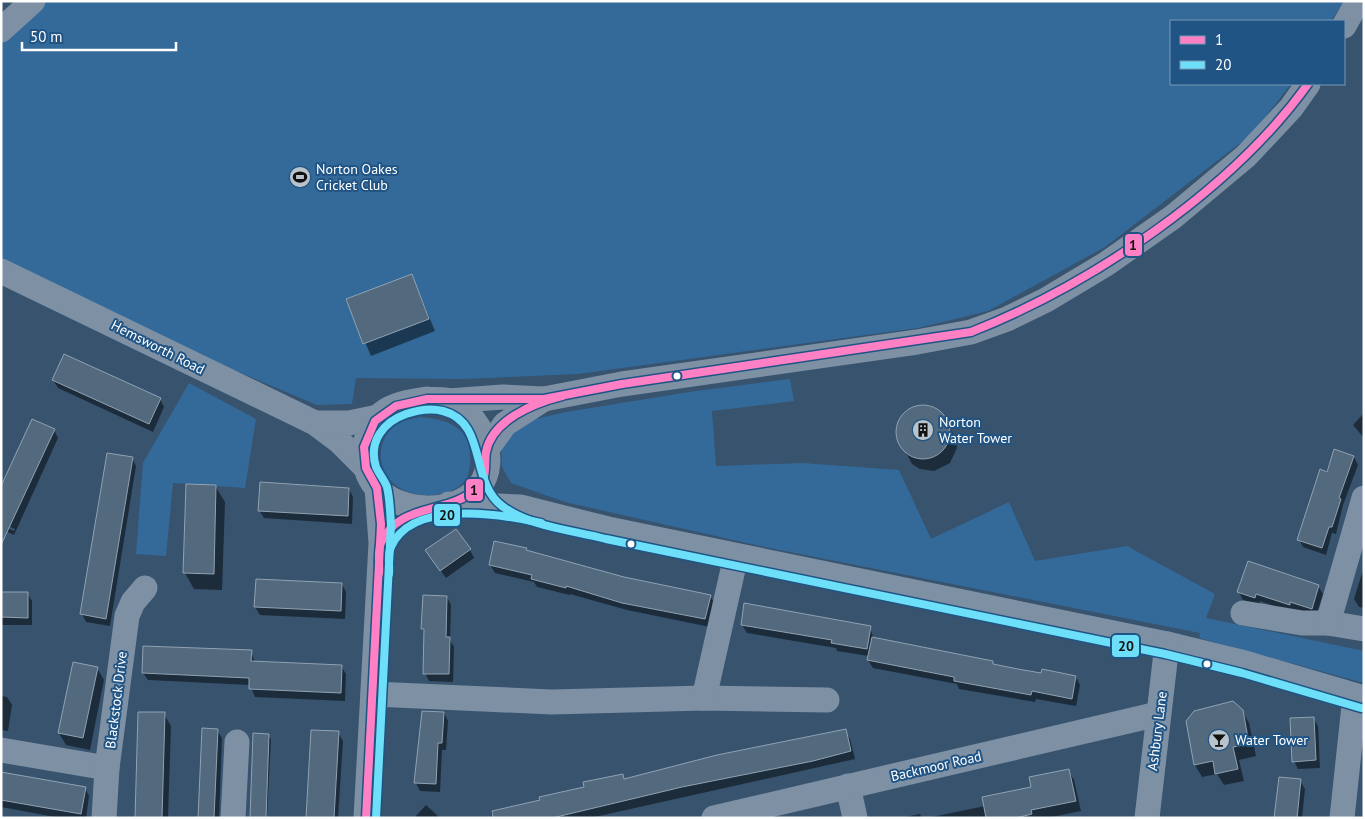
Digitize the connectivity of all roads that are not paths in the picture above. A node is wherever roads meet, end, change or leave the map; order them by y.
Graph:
1 (33, 1) edge
2 (1358, 1) edge
3 (1345, 24) edge
4 (1, 30) edge
5 (1307, 85) edge
6 (1, 271) edge
7 (544, 399) junction
8 (448, 401) junction
9 (378, 417) junction
10 (315, 423) junction
11 (487, 457) junction
12 (371, 478) junction
13 (1364, 498) edge
14 (449, 504) junction
15 (520, 507) junction
16 (421, 509) junction
17 (381, 543) junction
18 (736, 556) junction
19 (145, 588) dead end
20 (1243, 613) dead end
21 (1328, 622) junction
22 (1364, 629) edge
23 (1167, 644) junction
24 (374, 694) junction
25 (1359, 697) edge
26 (704, 698) junction
27 (827, 700) dead end
28 (1158, 714) junction
29 (237, 742) dead end
30 (1, 750) edge
31 (108, 768) junction
32 (848, 786) junction
33 (722, 817) edge
34 (104, 818) edge
35 (233, 818) edge
36 (366, 818) edge
37 (855, 818) edge
38 (1147, 818) edge
39 (1342, 818) edge

1 - 4 street
2 - 3 street
5 - 7 street
6 - 10 street, Hemsworth Road
7 - 8 street
7 - 11 street
8 - 9 street
8 - 11 street
9 - 10 street, Hemsworth Road
9 - 12 street
10 - 12 street, Hemsworth Road
11 - 14 street
11 - 15 street
12 - 16 street
12 - 17 street
13 - 21 street
14 - 15 street
14 - 16 street
15 - 18 street
16 - 17 street
17 - 24 street
18 - 23 street
18 - 26 street
19 - 31 street, Blackstock Drive
20 - 21 street
21 - 22 street
23 - 25 street
23 - 28 street, Ashbury Lane
24 - 26 street
24 - 36 street
25 - 39 street
26 - 27 street
28 - 32 street, Backmoor Road
28 - 38 street, Ashbury Lane
29 - 35 street
30 - 31 street
31 - 34 street, Blackstock Drive
32 - 33 street, Backmoor Road
32 - 37 street

